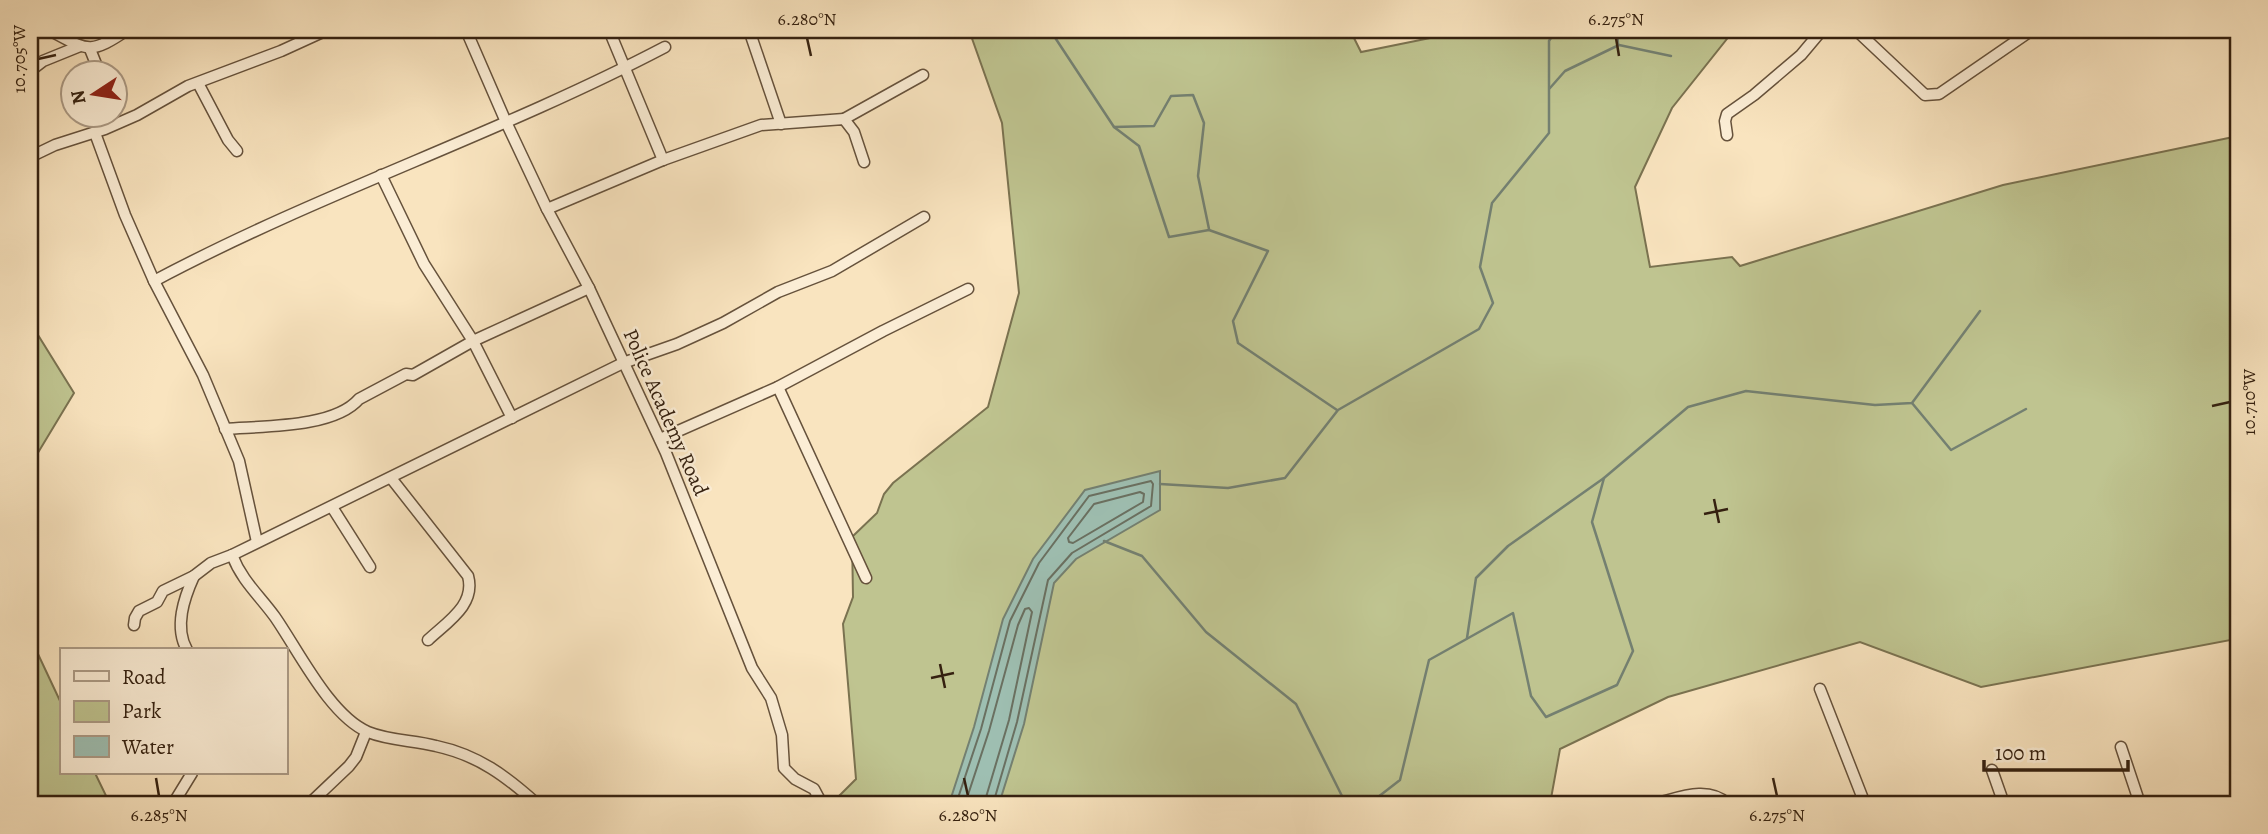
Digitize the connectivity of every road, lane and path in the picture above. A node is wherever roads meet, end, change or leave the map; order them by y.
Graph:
1 (49, 30) edge
2 (127, 30) edge
3 (327, 30) edge
4 (466, 30) edge
5 (609, 30) edge
6 (749, 30) edge
7 (1822, 30) edge
8 (1856, 30) edge
9 (2032, 30) edge
10 (665, 47) dead end
11 (85, 48) junction
12 (92, 60) edge
13 (625, 68) junction
14 (30, 71) edge
15 (923, 75) dead end
16 (198, 83) junction
17 (130, 116) edge
18 (845, 119) junction
19 (506, 122) junction
20 (781, 124) junction
21 (98, 130) edge
22 (95, 132) junction
23 (1727, 135) dead end
24 (237, 152) dead end
25 (30, 157) edge
26 (663, 160) junction
27 (864, 162) dead end
28 (381, 175) junction
29 (547, 209) junction
30 (924, 216) dead end
31 (154, 281) junction
32 (589, 288) junction
33 (968, 289) dead end
34 (473, 341) junction
35 (623, 363) junction
36 (778, 387) junction
37 (512, 418) junction
38 (225, 429) junction
39 (660, 439) junction
40 (391, 478) junction
41 (332, 507) junction
42 (257, 542) junction
43 (232, 555) junction
44 (370, 567) dead end
45 (194, 576) junction
46 (866, 578) dead end
47 (134, 625) dead end
48 (428, 640) dead end
49 (186, 648) edge
50 (1820, 689) dead end
51 (366, 732) junction
52 (2121, 747) dead end
53 (1992, 770) dead end
54 (190, 774) edge
55 (173, 804) edge
56 (309, 804) edge
57 (537, 804) edge
58 (822, 804) edge
59 (1654, 804) edge
60 (1728, 804) edge
61 (1865, 804) edge
62 (2004, 804) edge
63 (2140, 804) edge

1 - 11 street
2 - 11 street
3 - 16 street
4 - 19 street, Police Academy Road
5 - 13 street
6 - 20 street
7 - 23 street
8 - 9 street
10 - 13 street
11 - 12 street
11 - 14 street
13 - 19 street
13 - 26 street
15 - 18 street
16 - 17 street
16 - 24 street
18 - 20 street
18 - 27 street
19 - 28 street
19 - 29 street, Police Academy Road
20 - 26 street
21 - 22 street
22 - 25 street
22 - 31 street
26 - 29 street
28 - 31 street
28 - 34 street
29 - 32 street, Police Academy Road
30 - 35 street
31 - 38 street
32 - 34 street
32 - 35 street, Police Academy Road
33 - 36 street
34 - 37 street
34 - 38 street
35 - 37 street
35 - 39 street, Police Academy Road
36 - 39 street
36 - 46 street
37 - 40 street
38 - 42 street
39 - 58 street, Police Academy Road
40 - 41 street
40 - 48 street
41 - 42 street
41 - 44 street
42 - 43 street
43 - 45 street
43 - 51 street
45 - 47 street
45 - 49 street
50 - 61 street
51 - 56 street
51 - 57 street
52 - 63 street
53 - 62 street
54 - 55 street
59 - 60 street

